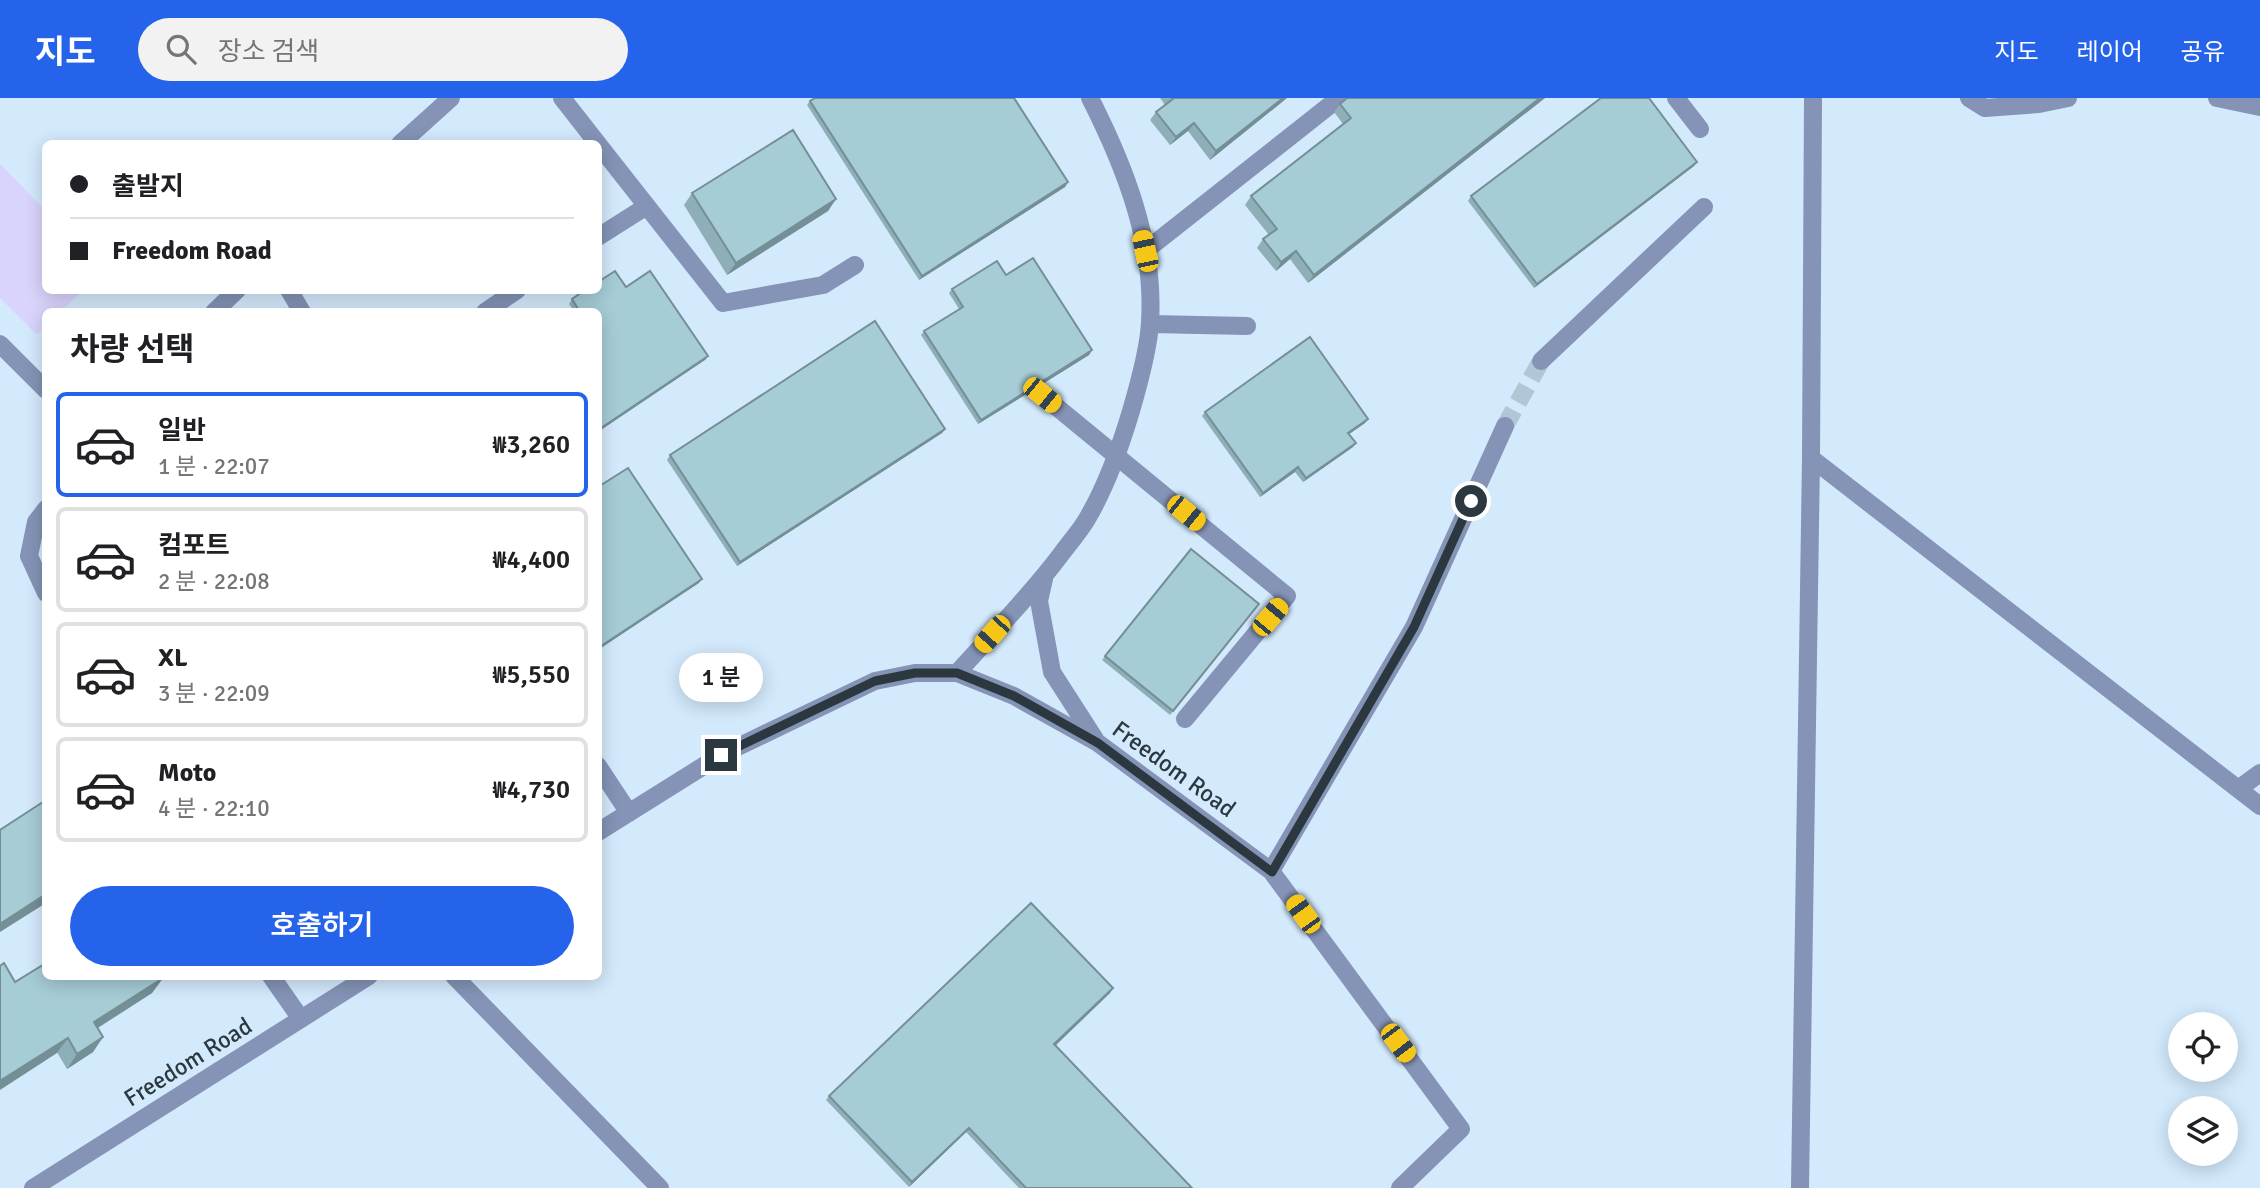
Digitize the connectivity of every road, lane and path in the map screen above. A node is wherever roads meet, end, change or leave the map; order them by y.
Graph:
1 (451, 98) edge
2 (562, 98) edge
3 (1090, 98) edge
4 (1339, 98) edge
5 (1676, 98) edge
6 (1814, 98) edge
7 (1969, 98) edge
8 (2068, 98) edge
9 (2217, 98) edge
10 (2260, 107) edge
11 (1700, 129) dead end
12 (404, 140) edge
13 (595, 140) edge
14 (602, 149) edge
15 (647, 206) junction
16 (1703, 207) dead end
17 (602, 234) edge
18 (1145, 251) junction
19 (855, 265) dead end
20 (233, 294) edge
21 (511, 294) edge
22 (218, 308) edge
23 (491, 308) edge
24 (1150, 324) junction
25 (1247, 326) dead end
26 (0, 344) edge
27 (1541, 361) tunnel mouth
28 (42, 386) edge
29 (1042, 395) dead end
30 (1505, 426) tunnel mouth
31 (1118, 457) junction
32 (1811, 458) junction
33 (42, 514) edge
34 (1045, 575) junction
35 (42, 584) edge
36 (957, 673) junction
37 (1185, 719) dead end
38 (1098, 743) junction
39 (602, 772) edge
40 (2260, 773) edge
41 (2238, 789) junction
42 (2260, 806) edge
43 (629, 813) junction
44 (602, 830) edge
45 (1272, 872) junction
46 (274, 980) edge
47 (363, 980) edge
48 (458, 980) edge
49 (301, 1019) junction
50 (1797, 1184) edge
51 (33, 1188) edge
52 (660, 1188) edge
53 (1400, 1188) edge

1 - 12 street
2 - 13 street
3 - 18 street
4 - 18 street
5 - 11 street
6 - 32 street
7 - 8 street
9 - 10 street
14 - 15 street
15 - 17 street
15 - 19 street
16 - 27 street
18 - 24 street
20 - 22 street
21 - 23 street
24 - 25 street
24 - 31 street
26 - 28 street
29 - 31 street
30 - 45 street
31 - 34 street
31 - 37 street
32 - 41 street
32 - 50 street
33 - 35 street
34 - 36 street
34 - 38 street
36 - 38 street, Freedom Road
36 - 43 street, Freedom Road
38 - 45 street, Freedom Road
39 - 43 street
40 - 41 street
41 - 42 street
43 - 44 street, Freedom Road
45 - 53 street, Freedom Road
46 - 49 street
47 - 49 street, Freedom Road
48 - 52 street
49 - 51 street, Freedom Road

